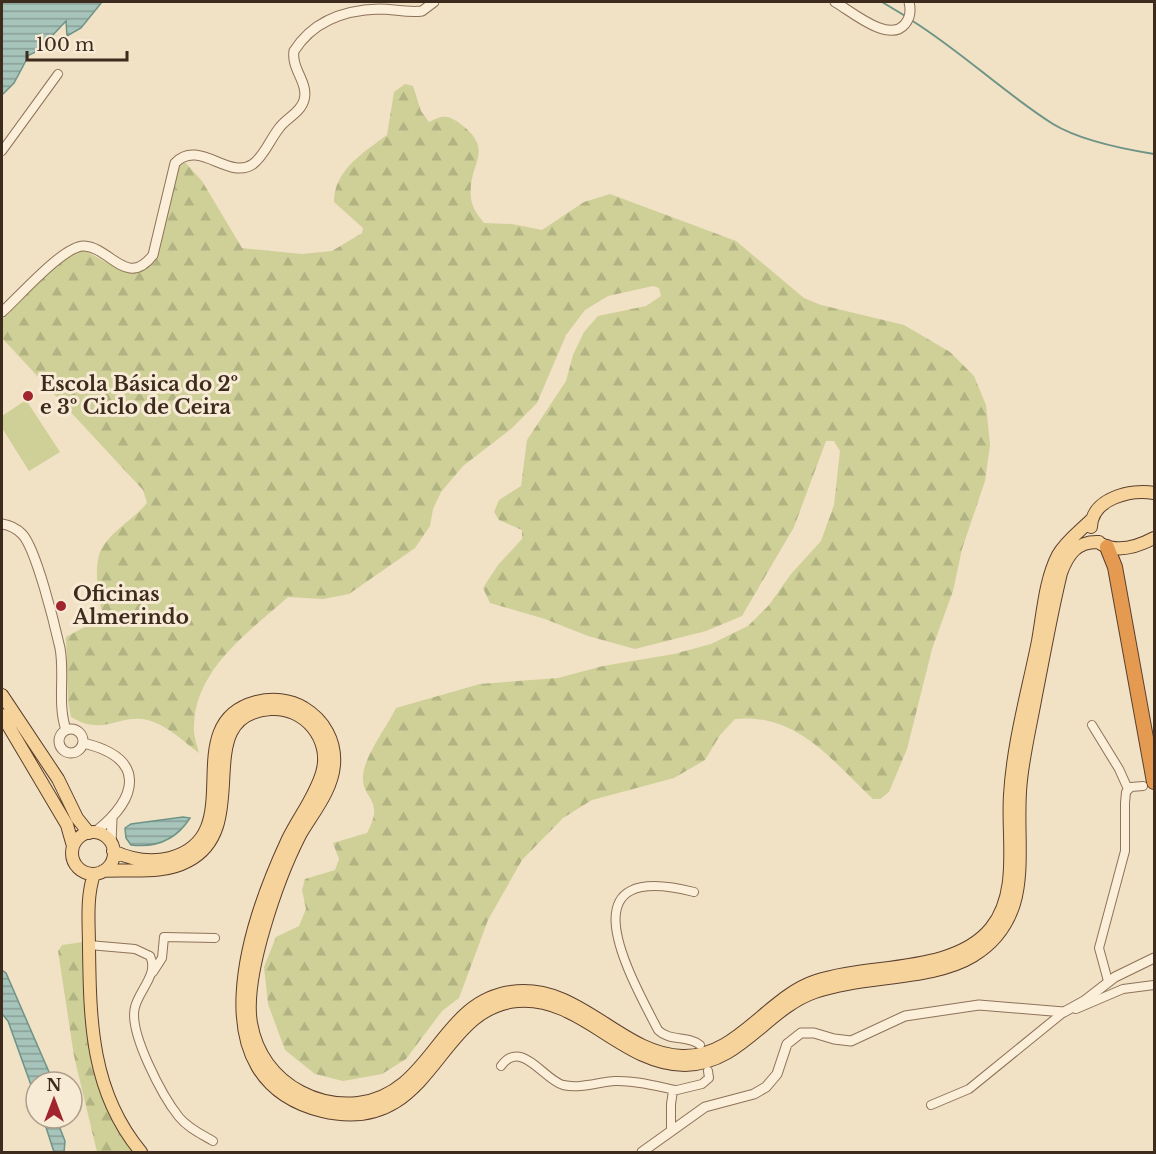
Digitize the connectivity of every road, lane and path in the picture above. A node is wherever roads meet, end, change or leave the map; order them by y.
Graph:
1 (434, 2) edge
2 (835, 2) edge
3 (909, 2) edge
4 (58, 74) dead end
5 (2, 151) edge
6 (2, 312) edge
7 (1155, 493) edge
8 (1091, 520) junction
9 (2, 524) edge
10 (1153, 539) edge
11 (1109, 546) junction
12 (2, 695) edge
13 (3, 718) edge
14 (1092, 725) dead end
15 (66, 730) junction
16 (83, 743) junction
17 (1149, 784) edge
18 (1128, 789) junction
19 (69, 815) junction
20 (112, 819) junction
21 (92, 833) junction
22 (73, 846) junction
23 (112, 847) junction
24 (77, 867) junction
25 (99, 873) junction
26 (694, 892) dead end
27 (88, 914) junction
28 (214, 938) dead end
29 (89, 945) junction
30 (1155, 958) edge
31 (152, 974) junction
32 (1108, 981) junction
33 (1155, 986) edge
34 (1064, 1012) junction
35 (700, 1045) dead end
36 (501, 1066) dead end
37 (708, 1071) dead end
38 (675, 1089) junction
39 (931, 1105) dead end
40 (671, 1130) junction
41 (213, 1141) dead end
42 (141, 1152) edge
43 (642, 1152) edge

1 - 6 street
2 - 3 street
4 - 5 street
7 - 8 main road
8 - 11 main road
8 - 23 main road
9 - 15 street
10 - 11 main road
11 - 17 highway
11 - 25 main road
12 - 19 main road
13 - 19 main road
14 - 18 street
15 - 16 street
15 - 16 street
16 - 20 street
17 - 18 street
18 - 32 street
19 - 21 main road
19 - 22 main road
20 - 21 street
20 - 23 street
21 - 22 main road
21 - 23 main road
22 - 24 main road
23 - 25 main road
24 - 25 main road
24 - 27 main road
25 - 27 main road
26 - 35 street
27 - 29 main road
28 - 31 street
29 - 31 street
29 - 42 main road
30 - 32 street
31 - 41 street
32 - 34 street
33 - 34 street
34 - 39 street
34 - 40 street
36 - 38 street
37 - 38 street
38 - 40 street
40 - 43 street

